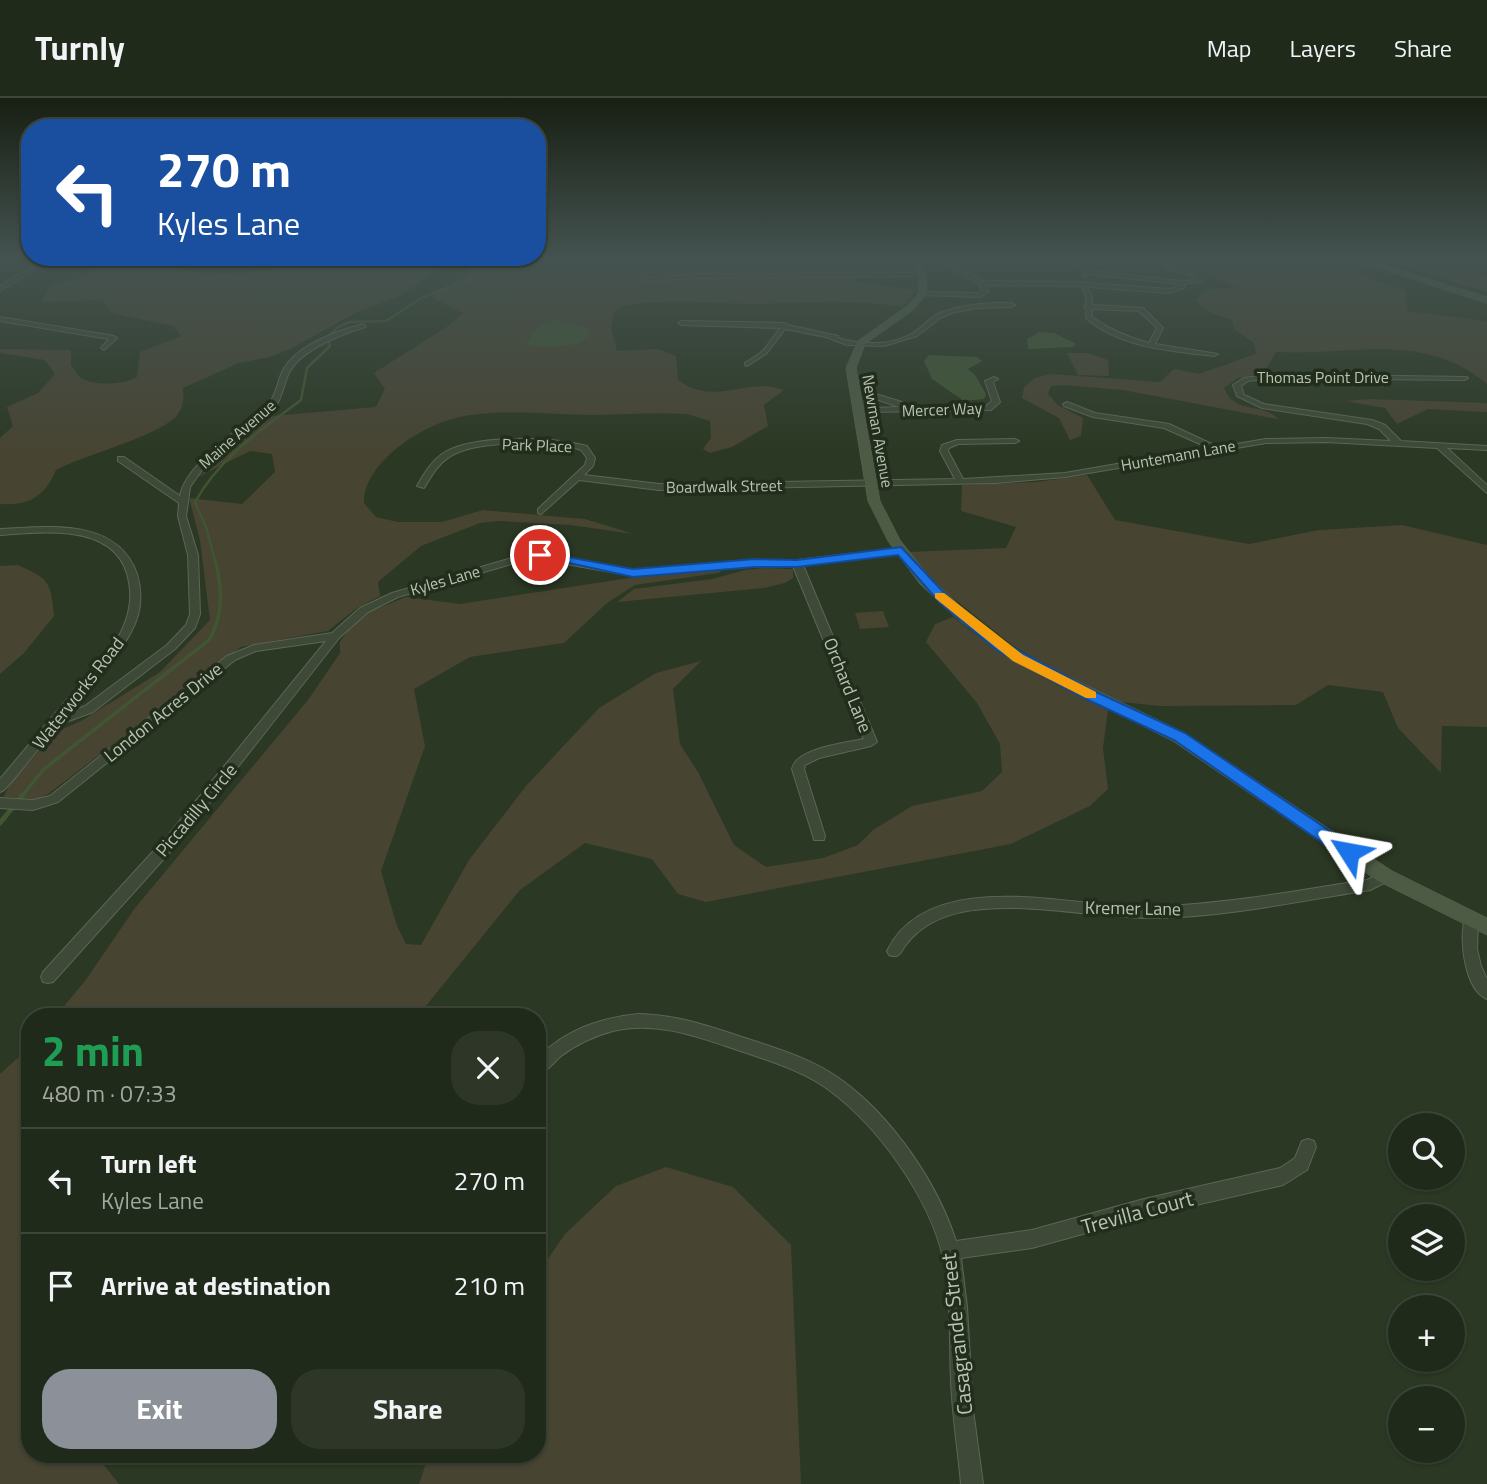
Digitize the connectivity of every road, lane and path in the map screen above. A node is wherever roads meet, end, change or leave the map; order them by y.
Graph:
1 (28, 324) edge
2 (705, 324) edge
3 (885, 324) edge
4 (928, 324) edge
5 (1096, 324) edge
6 (1156, 324) edge
7 (363, 326) dead end
8 (785, 326) junction
9 (855, 343) junction
10 (1152, 344) junction
11 (104, 348) dead end
12 (1215, 354) dead end
13 (747, 364) dead end
14 (1464, 378) dead end
15 (994, 379) dead end
16 (1067, 404) dead end
17 (904, 410) junction
18 (863, 412) junction
19 (1016, 441) dead end
20 (1398, 443) junction
21 (1440, 446) junction
22 (1215, 448) junction
23 (1487, 448) edge
24 (121, 459) dead end
25 (579, 477) junction
26 (960, 481) junction
27 (869, 483) junction
28 (421, 486) dead end
29 (1487, 490) edge
30 (182, 501) junction
31 (541, 511) dead end
32 (0, 532) edge
33 (901, 551) junction
34 (797, 564) junction
35 (335, 636) junction
36 (55, 722) junction
37 (0, 787) edge
38 (1, 803) edge
39 (819, 836) dead end
40 (1385, 876) junction
41 (1471, 919) junction
42 (1487, 927) edge
43 (894, 951) dead end
44 (48, 977) dead end
45 (1487, 992) edge
46 (546, 1062) edge
47 (1308, 1147) dead end
48 (950, 1251) junction
49 (972, 1484) edge

1 - 11 street
2 - 8 street
3 - 9 street
4 - 9 street
5 - 10 street
6 - 10 street
7 - 30 street, Maine Avenue
8 - 9 street
8 - 13 street
9 - 18 street, Newman Avenue
10 - 12 street
14 - 20 street, Thomas Point Drive
15 - 17 street, Mercer Way
16 - 22 street
17 - 18 street, Mercer Way
17 - 18 street
18 - 27 street, Newman Avenue
19 - 26 street
20 - 21 street, Huntemann Lane
20 - 22 street, Huntemann Lane
21 - 23 street, Huntemann Lane
21 - 29 street
22 - 26 street, Huntemann Lane
24 - 30 street
25 - 27 street, Boardwalk Street
25 - 28 street, Park Place
25 - 31 street, Park Place
26 - 27 street, Huntemann Lane
27 - 33 street, Newman Avenue
30 - 36 street
32 - 36 street, Waterworks Road
33 - 34 street, Kyles Lane
33 - 40 street, Newman Avenue
34 - 35 street, Kyles Lane
34 - 39 street, Orchard Lane
35 - 38 street, London Acres Drive
35 - 44 street, Piccadilly Circle
36 - 37 street, Waterworks Road
40 - 41 street, Newman Avenue
40 - 43 street, Kremer Lane
41 - 42 street, Newman Avenue
41 - 45 street
46 - 48 street, Casagrande Street
47 - 48 street, Trevilla Court
48 - 49 street, Casagrande Street

